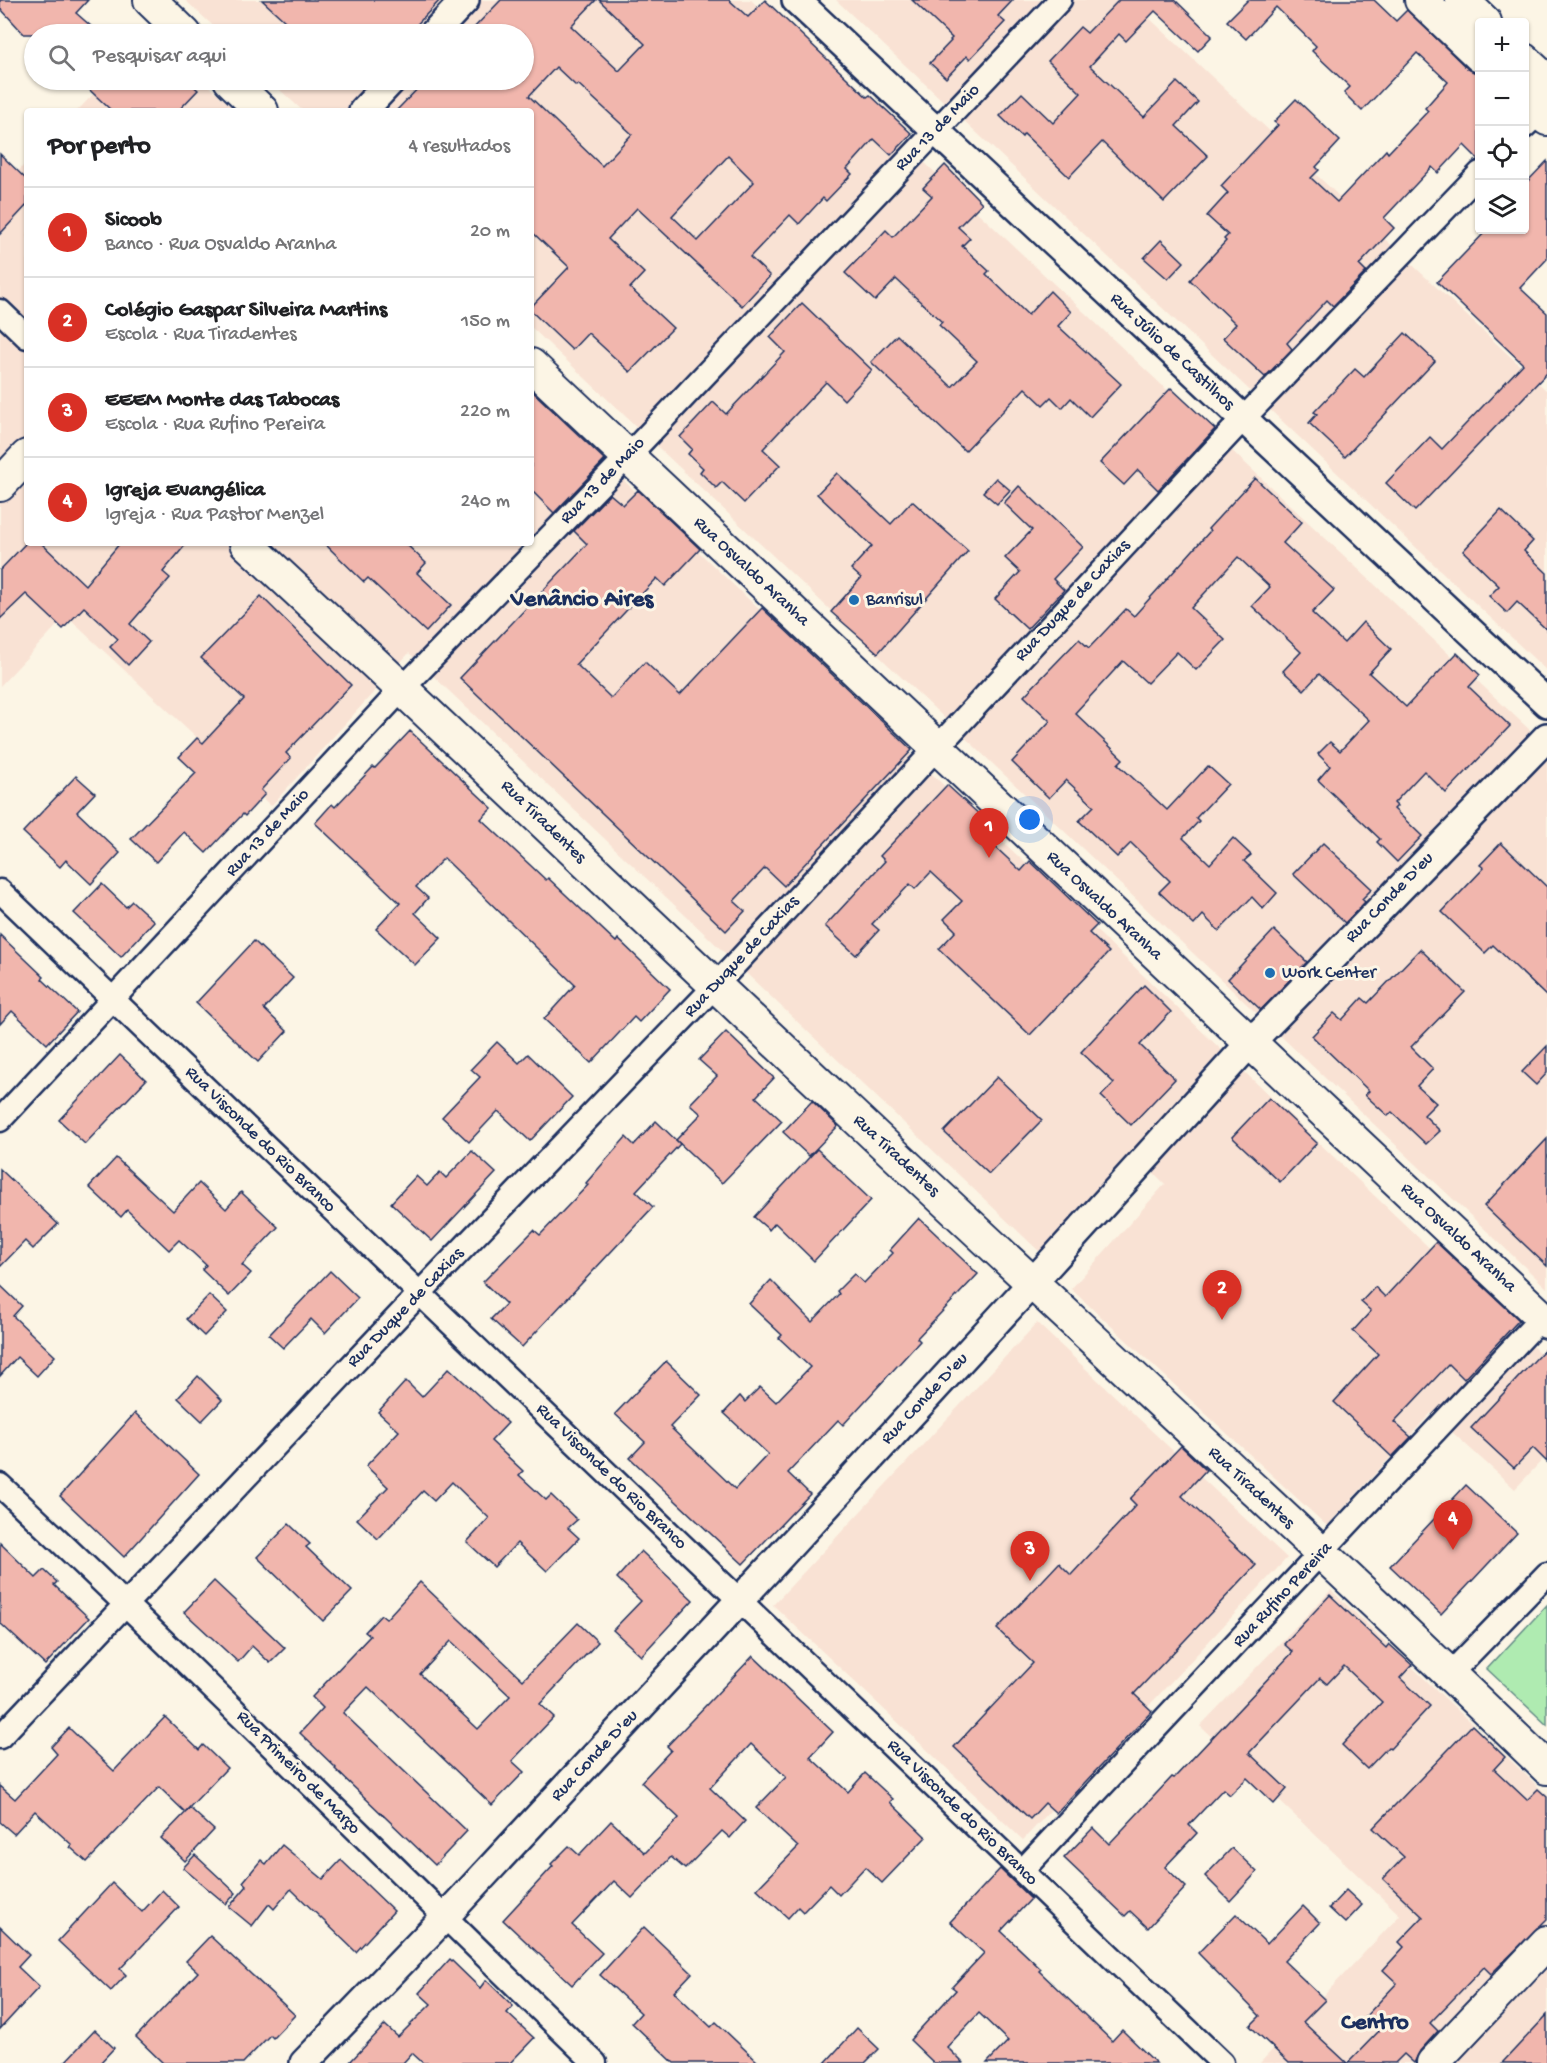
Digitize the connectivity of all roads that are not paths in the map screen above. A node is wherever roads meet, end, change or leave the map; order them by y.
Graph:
1 (150, 0) edge
2 (465, 0) edge
3 (796, 0) edge
4 (1060, 0) edge
5 (1421, 0) edge
6 (1462, 0) edge
7 (1481, 18) edge
8 (175, 24) edge
9 (442, 24) edge
10 (1475, 52) edge
11 (1529, 65) edge
12 (1547, 81) edge
13 (240, 90) edge
14 (383, 90) edge
15 (259, 108) edge
16 (366, 108) edge
17 (935, 130) junction
18 (1475, 177) edge
19 (0, 311) edge
20 (24, 334) edge
21 (534, 368) edge
22 (1243, 419) junction
23 (628, 456) junction
24 (24, 459) edge
25 (0, 485) edge
26 (249, 546) edge
27 (403, 688) junction
28 (1547, 703) edge
29 (1547, 738) edge
30 (936, 747) junction
31 (0, 891) edge
32 (716, 986) junction
33 (114, 1000) junction
34 (1250, 1043) junction
35 (0, 1120) edge
36 (1032, 1283) junction
37 (420, 1293) junction
38 (1545, 1320) edge
39 (0, 1485) edge
40 (1321, 1554) junction
41 (1547, 1574) edge
42 (740, 1600) junction
43 (126, 1603) junction
44 (1450, 1674) junction
45 (0, 1737) edge
46 (1547, 1768) edge
47 (1022, 1870) junction
48 (444, 1918) junction
49 (1547, 1942) edge
50 (304, 2063) edge
51 (595, 2063) edge
52 (1222, 2063) edge
53 (1433, 2063) edge

1 - 8 main road
2 - 9 street
3 - 17 street, Rua Júlio de Castilhos
4 - 17 street, Rua 13 de Maio
5 - 10 main road
6 - 7 main road
11 - 12 main road
13 - 15 main road
14 - 16 street
17 - 22 street, Rua Júlio de Castilhos
17 - 23 street, Rua 13 de Maio
18 - 22 street, Rua Duque de Caxias
19 - 20 street
21 - 23 main road, Rua Osvaldo Aranha
22 - 28 street, Rua Júlio de Castilhos
22 - 30 street, Rua Duque de Caxias
23 - 27 street, Rua 13 de Maio
23 - 30 main road, Rua Osvaldo Aranha
24 - 25 main road
26 - 27 main road, Rua Tiradentes
27 - 32 main road, Rua Tiradentes
27 - 33 street, Rua 13 de Maio
29 - 34 street, Rua Conde D'eu
30 - 32 street, Rua Duque de Caxias
30 - 34 main road, Rua Osvaldo Aranha
31 - 33 street, Rua Visconde do Rio Branco
32 - 36 main road, Rua Tiradentes
32 - 37 street, Rua Duque de Caxias
33 - 35 street, Rua 13 de Maio
33 - 37 street, Rua Visconde do Rio Branco
34 - 36 street, Rua Conde D'eu
34 - 38 main road, Rua Osvaldo Aranha
36 - 40 main road, Rua Tiradentes
36 - 42 street, Rua Conde D'eu
37 - 42 street, Rua Visconde do Rio Branco
37 - 43 street, Rua Duque de Caxias
38 - 40 street, Rua Rufino Pereira
39 - 43 street, Rua Primeiro de Março
40 - 44 main road, Rua Tiradentes
40 - 47 street, Rua Rufino Pereira
41 - 44 street
42 - 47 street, Rua Visconde do Rio Branco
42 - 48 street, Rua Conde D'eu
43 - 45 street, Rua Duque de Caxias
43 - 48 street, Rua Primeiro de Março
44 - 46 main road, Rua Tiradentes
47 - 52 street, Rua Visconde do Rio Branco
48 - 50 street, Rua Conde D'eu
48 - 51 street, Rua Primeiro de Março
49 - 53 main road

